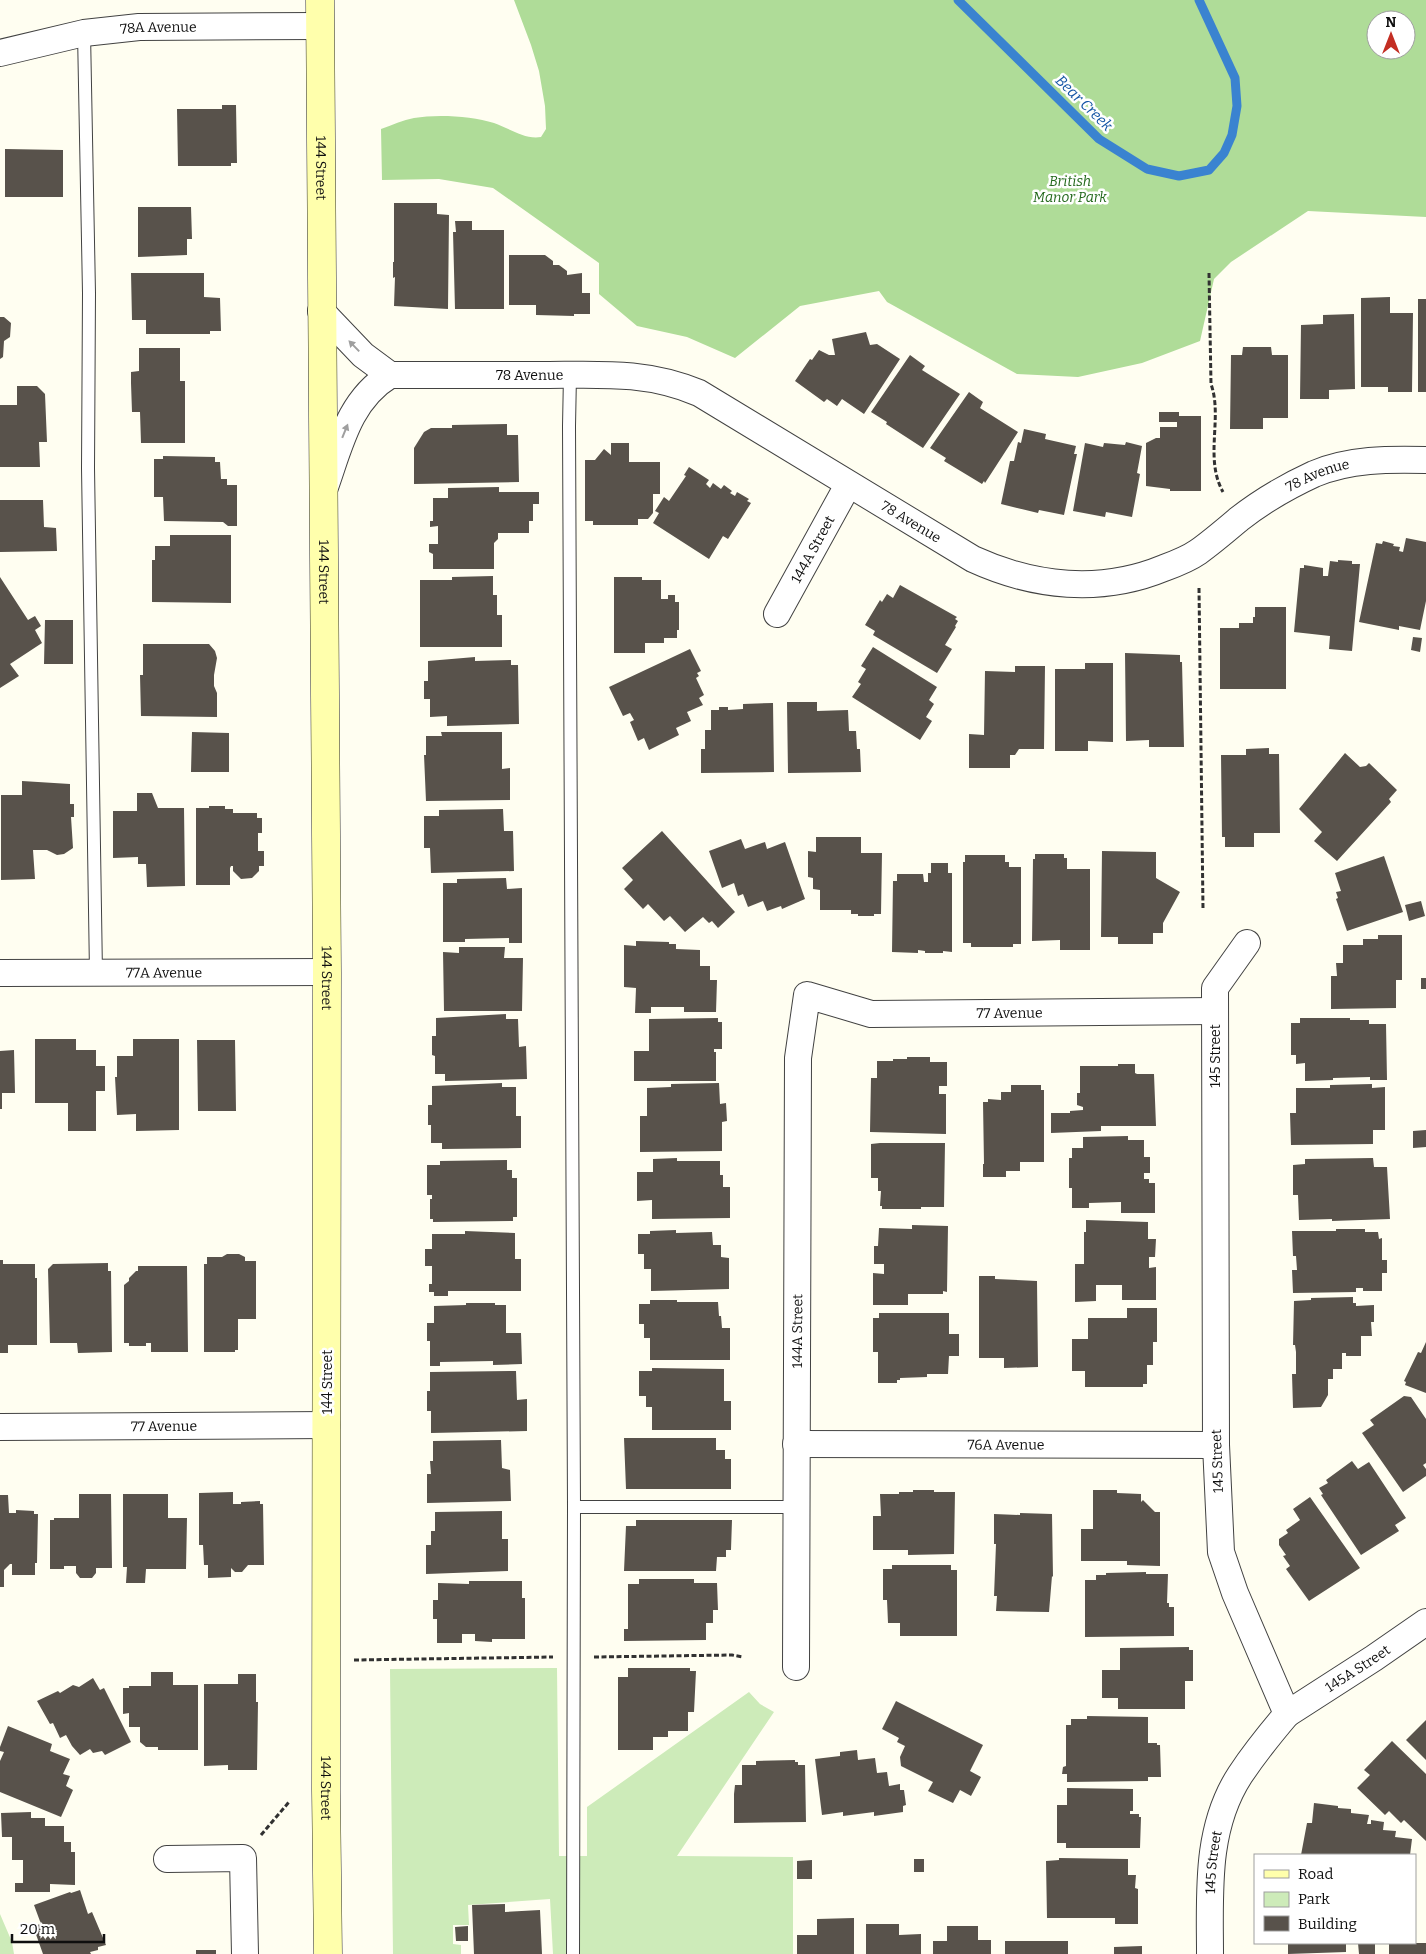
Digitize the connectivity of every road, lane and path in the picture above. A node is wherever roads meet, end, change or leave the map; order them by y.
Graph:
1 (320, 13) edge
2 (84, 33) junction
3 (0, 53) edge
4 (1209, 273) dead end
5 (322, 311) junction
6 (390, 375) junction
7 (570, 375) junction
8 (1426, 460) edge
9 (848, 485) junction
10 (1223, 492) dead end
11 (323, 494) junction
12 (1200, 588) dead end
13 (777, 614) dead end
14 (1203, 909) dead end
15 (1247, 943) dead end
16 (327, 972) junction
17 (0, 973) edge
18 (96, 973) junction
19 (807, 995) joint
20 (1215, 1012) junction
21 (327, 1425) junction
22 (0, 1427) edge
23 (796, 1444) junction
24 (1216, 1445) junction
25 (574, 1507) junction
26 (795, 1507) junction
27 (1426, 1622) edge
28 (574, 1657) junction
29 (743, 1657) dead end
30 (354, 1660) dead end
31 (796, 1666) dead end
32 (1286, 1714) junction
33 (289, 1802) dead end
34 (261, 1834) dead end
35 (166, 1859) dead end
36 (245, 1954) edge
37 (328, 1954) edge
38 (574, 1954) edge
39 (1210, 1954) edge

1 - 2 street, 78A Avenue
1 - 5 main road, 144 Street
2 - 3 street, 78A Avenue
2 - 18 lane
4 - 10 path
6 -> 5 street
5 - 11 main road, 144 Street
6 - 7 street, 78 Avenue
11 -> 6 street
7 - 9 street, 78 Avenue
7 - 25 lane
8 - 9 street, 78 Avenue
9 - 13 street, 144A Street
11 - 16 main road, 144 Street
12 - 14 path
15 - 20 street, 145 Street
16 - 18 street, 77A Avenue
16 - 21 main road, 144 Street
17 - 18 street, 77A Avenue
19 - 20 street, 77 Avenue
19 - 23 street, 144A Street
20 - 24 street, 145 Street
21 - 22 street, 77 Avenue
21 - 37 main road, 144 Street
23 - 24 street, 76A Avenue
23 - 26 street, 144A Street
24 - 32 street, 145 Street
25 - 26 lane
25 - 28 lane
26 - 31 street, 144A Street
27 - 32 street, 145A Street
28 - 29 path
28 - 30 path
28 - 38 lane
32 - 39 street, 145 Street
33 - 34 path
35 - 36 street

